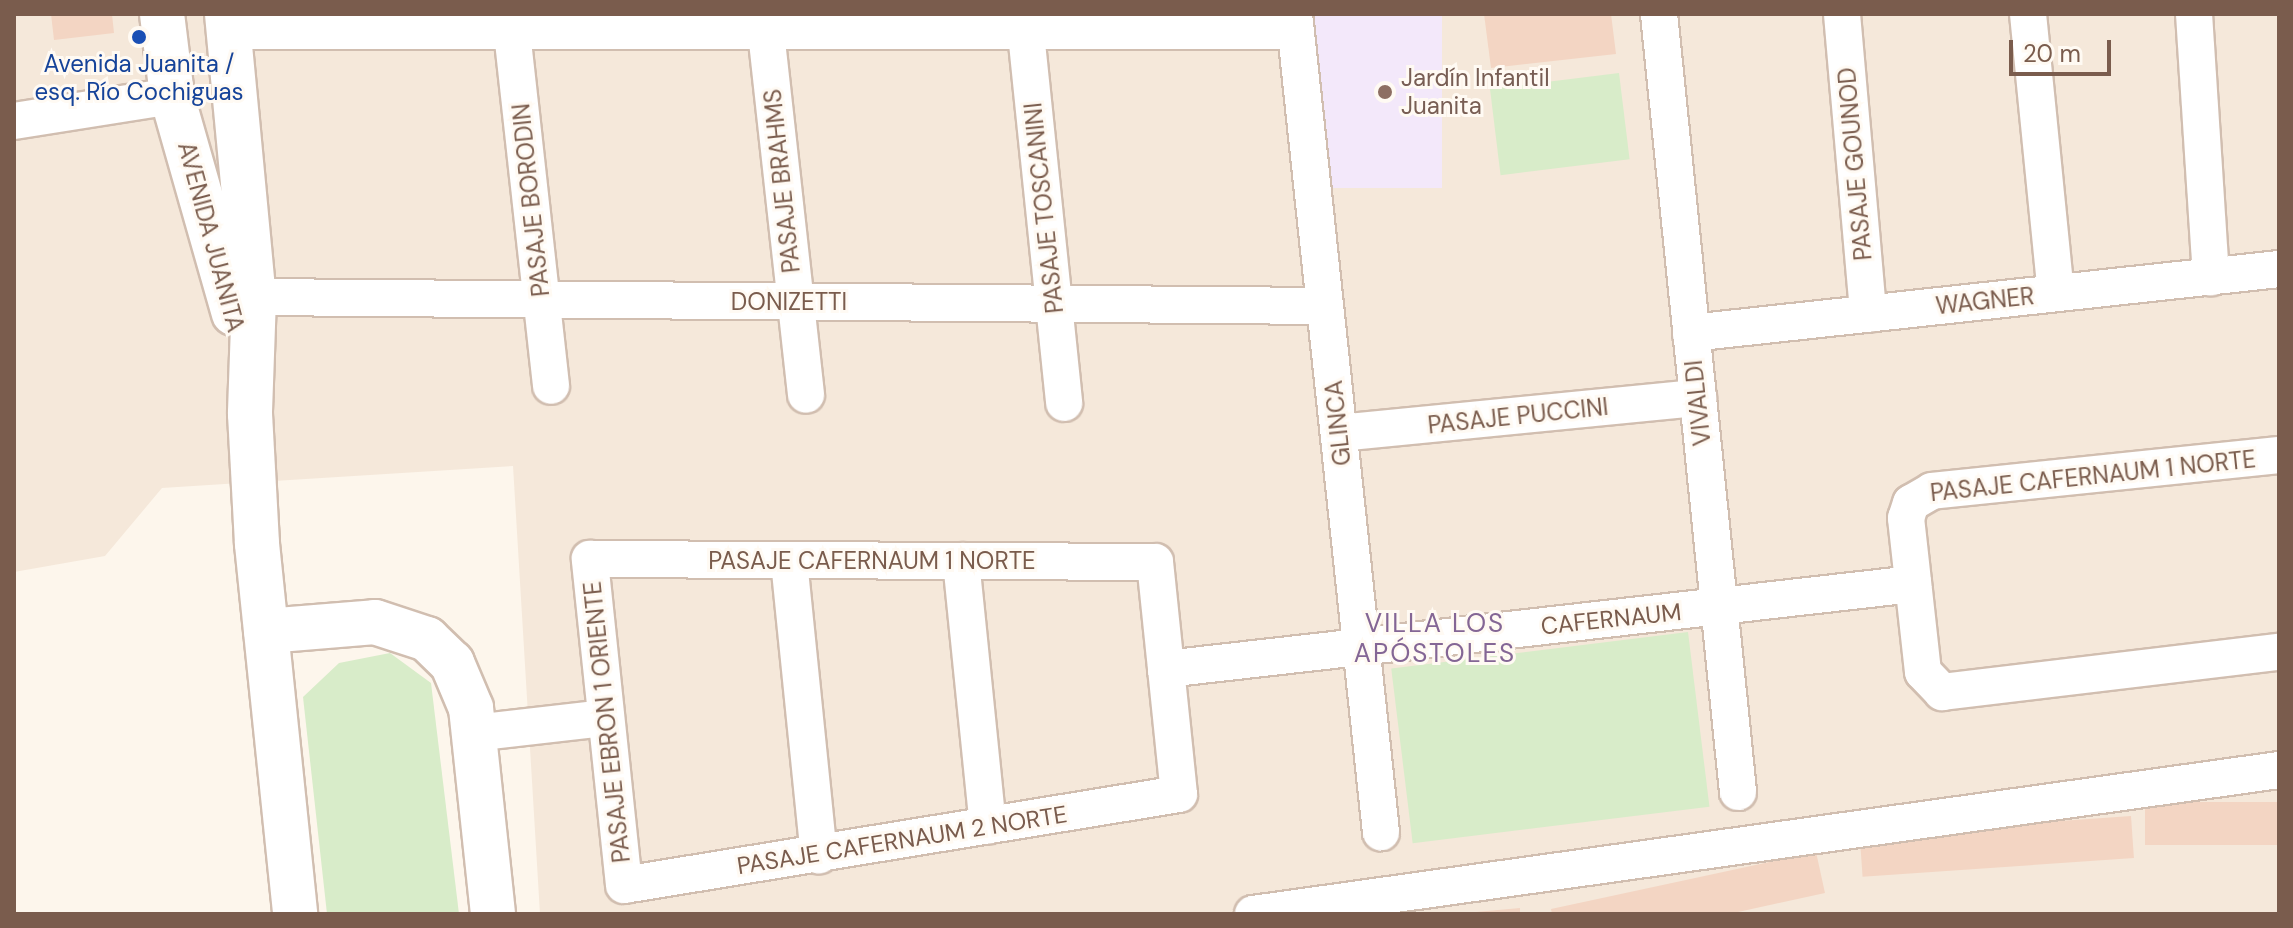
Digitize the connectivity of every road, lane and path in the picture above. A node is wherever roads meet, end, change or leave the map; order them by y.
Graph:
1 (162, 14) edge
2 (1659, 14) edge
3 (1842, 14) edge
4 (2028, 14) edge
5 (2194, 14) edge
6 (228, 23) edge
7 (1294, 23) edge
8 (511, 24) edge
9 (765, 24) edge
10 (1025, 24) edge
11 (172, 96) junction
12 (14, 121) edge
13 (2279, 269) edge
14 (2211, 277) junction
15 (2056, 293) junction
16 (254, 297) junction
17 (542, 299) junction
18 (795, 302) junction
19 (1054, 303) junction
20 (1325, 306) junction
21 (1868, 314) junction
22 (1691, 333) junction
23 (551, 386) dead end
24 (806, 395) dead end
25 (1698, 398) junction
26 (1064, 403) dead end
27 (250, 414) junction
28 (1339, 433) junction
29 (2279, 455) edge
30 (590, 559) joint
31 (789, 561) junction
32 (961, 561) junction
33 (1913, 584) junction
34 (1719, 607) junction
35 (266, 631) junction
36 (1362, 647) junction
37 (2279, 652) edge
38 (1166, 669) junction
39 (605, 718) junction
40 (473, 733) junction
41 (2279, 770) edge
42 (1738, 792) dead end
43 (988, 826) junction
44 (1381, 832) dead end
45 (819, 855) junction
46 (624, 885) joint
47 (295, 914) edge
48 (493, 914) edge
49 (1253, 914) edge

1 - 11 main road, AVENIDA JUANITA
2 - 22 street, VIVALDI
3 - 21 street, PASAJE GOUNOD
4 - 15 street
5 - 14 street
6 - 8 street
6 - 16 main road, AVENIDA JUANITA
7 - 10 street
7 - 20 street, GLINCA
8 - 9 street
8 - 17 street, PASAJE BORODIN
9 - 10 street
9 - 18 street, PASAJE BRAHMS
10 - 19 street, PASAJE TOSCANINI
11 - 12 street
11 - 27 main road, AVENIDA JUANITA
13 - 14 street, WAGNER
14 - 15 street, WAGNER
15 - 21 street, WAGNER
16 - 17 street, DONIZETTI
16 - 27 main road, AVENIDA JUANITA
17 - 18 street, DONIZETTI
17 - 23 street, PASAJE BORODIN
18 - 19 street, DONIZETTI
18 - 24 street, PASAJE BRAHMS
19 - 20 street, DONIZETTI
19 - 26 street, PASAJE TOSCANINI
20 - 28 street, GLINCA
21 - 22 street, WAGNER
22 - 25 street, VIVALDI
25 - 28 street, PASAJE PUCCINI
25 - 34 street, VIVALDI
27 - 35 main road, AVENIDA JUANITA
28 - 36 street, GLINCA
29 - 33 street, PASAJE CAFERNAUM 1 NORTE
30 - 31 street, PASAJE CAFERNAUM 1 NORTE
30 - 39 street, PASAJE EBRON 1 ORIENTE
31 - 32 street, PASAJE CAFERNAUM 1 NORTE
31 - 45 street
32 - 38 street, PASAJE CAFERNAUM 1 NORTE
32 - 43 street
33 - 34 street, CAFERNAUM
33 - 37 street
34 - 36 street, CAFERNAUM
34 - 42 street, VIVALDI
35 - 40 main road
35 - 47 main road, AVENIDA JUANITA
36 - 38 street, CAFERNAUM
36 - 44 street, GLINCA
38 - 43 street, PASAJE CAFERNAUM 2 NORTE
39 - 40 street
39 - 46 street, PASAJE EBRON 1 ORIENTE
40 - 48 main road
41 - 49 street
43 - 45 street, PASAJE CAFERNAUM 2 NORTE
45 - 46 street, PASAJE CAFERNAUM 2 NORTE

